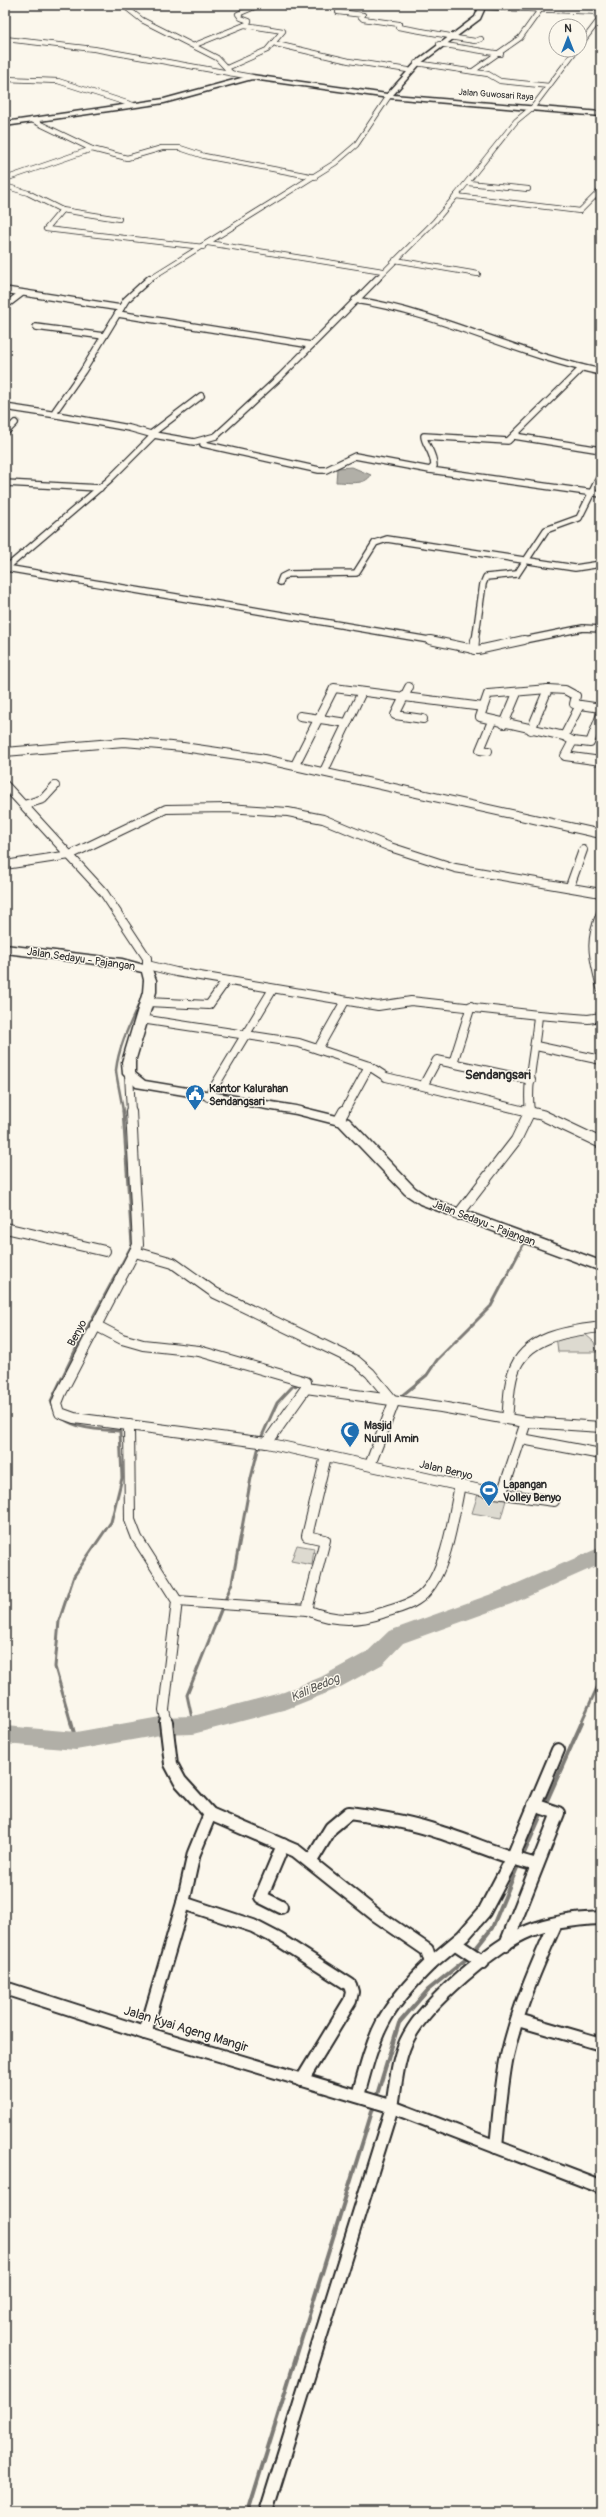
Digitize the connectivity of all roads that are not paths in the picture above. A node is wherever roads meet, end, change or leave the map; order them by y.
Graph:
1 (123, 5) edge
2 (259, 5) edge
3 (511, 5) edge
4 (478, 6) edge
5 (506, 8) junction
6 (540, 10) junction
7 (338, 12) dead end
8 (601, 12) edge
9 (596, 13) junction
10 (245, 25) junction
11 (588, 34) edge
12 (449, 36) junction
13 (5, 39) edge
14 (481, 39) dead end
15 (276, 44) junction
16 (439, 44) junction
17 (195, 45) junction
18 (501, 54) junction
19 (570, 58) edge
20 (416, 63) junction
21 (229, 67) junction
22 (408, 70) junction
23 (472, 71) junction
24 (231, 73) junction
25 (252, 78) junction
26 (5, 79) edge
27 (5, 83) edge
28 (69, 84) junction
29 (549, 86) junction
30 (389, 96) junction
31 (133, 105) junction
32 (533, 107) junction
33 (601, 114) edge
34 (32, 120) junction
35 (5, 124) edge
36 (92, 149) junction
37 (315, 177) junction
38 (5, 179) edge
39 (468, 183) junction
40 (5, 186) edge
41 (528, 189) dead end
42 (601, 190) edge
43 (456, 196) junction
44 (62, 210) junction
45 (119, 220) dead end
46 (208, 243) junction
47 (203, 246) junction
48 (394, 260) junction
49 (384, 271) junction
50 (478, 274) dead end
51 (5, 290) edge
52 (22, 293) junction
53 (354, 300) junction
54 (5, 306) edge
55 (121, 308) junction
56 (118, 314) junction
57 (36, 327) dead end
58 (104, 336) junction
59 (311, 345) junction
60 (582, 368) junction
61 (601, 372) edge
62 (201, 396) dead end
63 (5, 407) edge
64 (28, 412) junction
65 (56, 415) junction
66 (21, 418) tunnel mouth
67 (15, 423) tunnel mouth
68 (5, 433) edge
69 (153, 434) junction
70 (514, 436) junction
71 (203, 444) junction
72 (601, 450) edge
73 (430, 470) junction
74 (601, 474) edge
75 (5, 483) edge
76 (100, 488) junction
77 (590, 492) junction
78 (601, 494) edge
79 (526, 561) junction
80 (601, 564) edge
81 (5, 569) edge
82 (280, 582) dead end
83 (601, 629) edge
84 (474, 650) junction
85 (409, 687) dead end
86 (548, 690) junction
87 (362, 692) junction
88 (517, 694) junction
89 (405, 695) junction
90 (580, 705) junction
91 (483, 707) junction
92 (601, 708) edge
93 (601, 714) edge
94 (300, 716) dead end
95 (319, 718) junction
96 (423, 719) dead end
97 (492, 721) junction
98 (347, 723) junction
99 (504, 724) junction
100 (531, 730) junction
101 (564, 736) junction
102 (573, 741) junction
103 (488, 751) dead end
104 (5, 752) edge
105 (284, 760) dead end
106 (601, 761) edge
107 (296, 763) junction
108 (325, 769) junction
109 (341, 772) dead end
110 (5, 785) edge
111 (55, 786) dead end
112 (24, 806) junction
113 (601, 834) edge
114 (583, 850) dead end
115 (70, 855) junction
116 (5, 865) edge
117 (570, 886) junction
118 (601, 893) edge
119 (601, 917) edge
120 (5, 949) edge
121 (147, 968) junction
122 (598, 968) edge
123 (226, 981) junction
124 (601, 988) edge
125 (272, 989) junction
126 (345, 1000) junction
127 (147, 1002) junction
128 (471, 1006) junction
129 (538, 1015) junction
130 (601, 1017) edge
131 (141, 1019) junction
132 (247, 1035) junction
133 (536, 1046) junction
134 (318, 1049) junction
135 (601, 1060) edge
136 (453, 1063) junction
137 (369, 1066) junction
138 (129, 1074) junction
139 (531, 1080) junction
140 (424, 1084) junction
141 (208, 1097) junction
142 (530, 1112) junction
143 (339, 1120) junction
144 (601, 1143) edge
145 (458, 1215) junction
146 (5, 1228) edge
147 (105, 1251) dead end
148 (135, 1252) junction
149 (601, 1266) edge
150 (95, 1325) junction
151 (601, 1327) edge
152 (307, 1387) junction
153 (394, 1402) junction
154 (507, 1419) junction
155 (526, 1422) junction
156 (129, 1425) junction
157 (601, 1427) edge
158 (522, 1439) junction
159 (266, 1442) junction
160 (601, 1454) edge
161 (326, 1456) junction
162 (370, 1465) junction
163 (460, 1486) junction
164 (494, 1493) junction
165 (554, 1501) dead end
166 (177, 1601) junction
167 (307, 1610) junction
168 (558, 1750) dead end
169 (536, 1805) junction
170 (210, 1814) junction
171 (282, 1845) junction
172 (311, 1861) junction
173 (517, 1861) junction
174 (537, 1865) junction
175 (183, 1903) junction
176 (281, 1907) dead end
177 (601, 1918) edge
178 (555, 1925) junction
179 (506, 1944) junction
180 (461, 1947) junction
181 (480, 1960) junction
182 (432, 1963) junction
183 (5, 1988) edge
184 (518, 2020) junction
185 (145, 2033) junction
186 (601, 2044) edge
187 (302, 2080) junction
188 (362, 2098) junction
189 (389, 2106) junction
190 (496, 2147) junction
191 (601, 2187) edge
192 (266, 2512) edge

1 - 17 street
2 - 10 street
3 - 5 street
4 - 5 street
4 - 12 street
5 - 6 street
6 - 9 street
6 - 18 street
7 - 12 street
8 - 9 street
9 - 11 street
10 - 15 street
10 - 17 street
12 - 14 street
12 - 16 street
13 - 24 street
15 - 21 street
15 - 22 street
16 - 18 street
16 - 20 street
17 - 21 street
18 - 23 street
19 - 29 street
20 - 22 street
20 - 23 street
21 - 24 street
22 - 30 street
23 - 29 street
24 - 25 street
25 - 30 street, Jalan Guwosari Raya
25 - 31 street
26 - 28 street
27 - 28 street
28 - 31 street
29 - 32 street
30 - 32 street, Jalan Guwosari Raya
30 - 37 street
31 - 34 street
32 - 33 street, Jalan Guwosari Raya
32 - 39 street
34 - 35 street
34 - 36 street
36 - 37 street
36 - 38 street
37 - 46 street
39 - 41 street
39 - 43 street
40 - 44 street
42 - 43 street
43 - 48 street
44 - 45 street
44 - 47 street
46 - 47 street
46 - 49 street
47 - 55 street
48 - 49 street
48 - 50 street
49 - 53 street
51 - 52 street
52 - 54 street
52 - 55 street
53 - 59 street
53 - 60 street
55 - 56 street
56 - 58 street
56 - 59 street
57 - 58 street
58 - 65 street
59 - 71 street
60 - 61 street
60 - 70 street
62 - 69 street
63 - 64 street
64 - 65 street
64 - 66 street
65 - 69 street
67 - 68 street
69 - 71 street
69 - 76 street
70 - 72 street
70 - 73 street
71 - 73 street
73 - 77 street
74 - 77 street
75 - 76 street
76 - 81 street
77 - 78 street
77 - 79 street
79 - 80 street
79 - 82 street
79 - 84 street
81 - 84 street
83 - 84 street
85 - 89 street
86 - 88 street
86 - 90 street
86 - 100 street
87 - 89 street
87 - 95 street
87 - 98 street
88 - 91 street
88 - 99 street
89 - 91 street
89 - 96 street
90 - 92 street
90 - 101 street
91 - 97 street
93 - 102 street
94 - 95 street
95 - 98 street
95 - 107 street
97 - 99 street
97 - 103 street
98 - 108 street
99 - 100 street
100 - 101 street
101 - 102 street
102 - 106 street
104 - 113 street
105 - 107 street
107 - 108 street
108 - 109 street
110 - 112 street
111 - 112 street
112 - 115 street
114 - 117 street
115 - 116 street
115 - 117 street
115 - 121 street
117 - 118 street
119 - 122 street
120 - 121 main road, Jalan Sedayu - Pajangan
121 - 123 street
121 - 127 main road, Jalan Sedayu - Pajangan
122 - 124 street
123 - 125 street
123 - 127 street
125 - 126 street
125 - 132 street
126 - 128 street
126 - 134 street
127 - 131 main road, Jalan Sedayu - Pajangan
128 - 129 street
128 - 136 street
129 - 130 street
129 - 133 street
131 - 132 street
131 - 138 main road, Jalan Sedayu - Pajangan
132 - 134 street
132 - 141 street
133 - 135 street
133 - 139 street
134 - 137 street
136 - 139 street
136 - 140 street
137 - 140 street
137 - 143 street
138 - 141 main road, Jalan Sedayu - Pajangan
138 - 148 street, Benyo
139 - 142 street
140 - 142 street
141 - 143 main road, Jalan Sedayu - Pajangan
142 - 144 street
142 - 145 street
143 - 145 main road, Jalan Sedayu - Pajangan
145 - 149 main road, Jalan Sedayu - Pajangan
146 - 147 street
148 - 150 street, Benyo
148 - 153 street
150 - 152 street
150 - 156 street, Benyo
151 - 154 street
152 - 153 street
152 - 159 street
153 - 154 street
153 - 162 street
154 - 155 street
155 - 157 street
155 - 158 street
156 - 159 street, Benyo
156 - 166 street
158 - 160 street
158 - 164 street
159 - 161 street, Jalan Benyo
161 - 162 street, Jalan Benyo
161 - 167 street
162 - 163 street, Jalan Benyo
163 - 164 street, Jalan Benyo
163 - 167 street
164 - 165 street, Jalan Benyo
166 - 167 street
166 - 170 street
168 - 169 street
169 - 173 street
169 - 174 street
170 - 171 street
170 - 175 street
171 - 172 street
171 - 176 street
172 - 173 street
172 - 182 street
173 - 174 street
173 - 180 street
174 - 179 street
175 - 185 street
175 - 187 street
177 - 178 street
178 - 179 street
178 - 184 street
179 - 181 street
180 - 181 street
180 - 182 street
181 - 189 street
182 - 188 street
183 - 185 street, Jalan Kyai Ageng Mangir
184 - 186 street
184 - 190 street
185 - 187 street, Jalan Kyai Ageng Mangir
187 - 188 street, Jalan Kyai Ageng Mangir
188 - 189 street, Jalan Kyai Ageng Mangir
189 - 190 street, Jalan Kyai Ageng Mangir
189 - 192 street
190 - 191 street, Jalan Kyai Ageng Mangir

